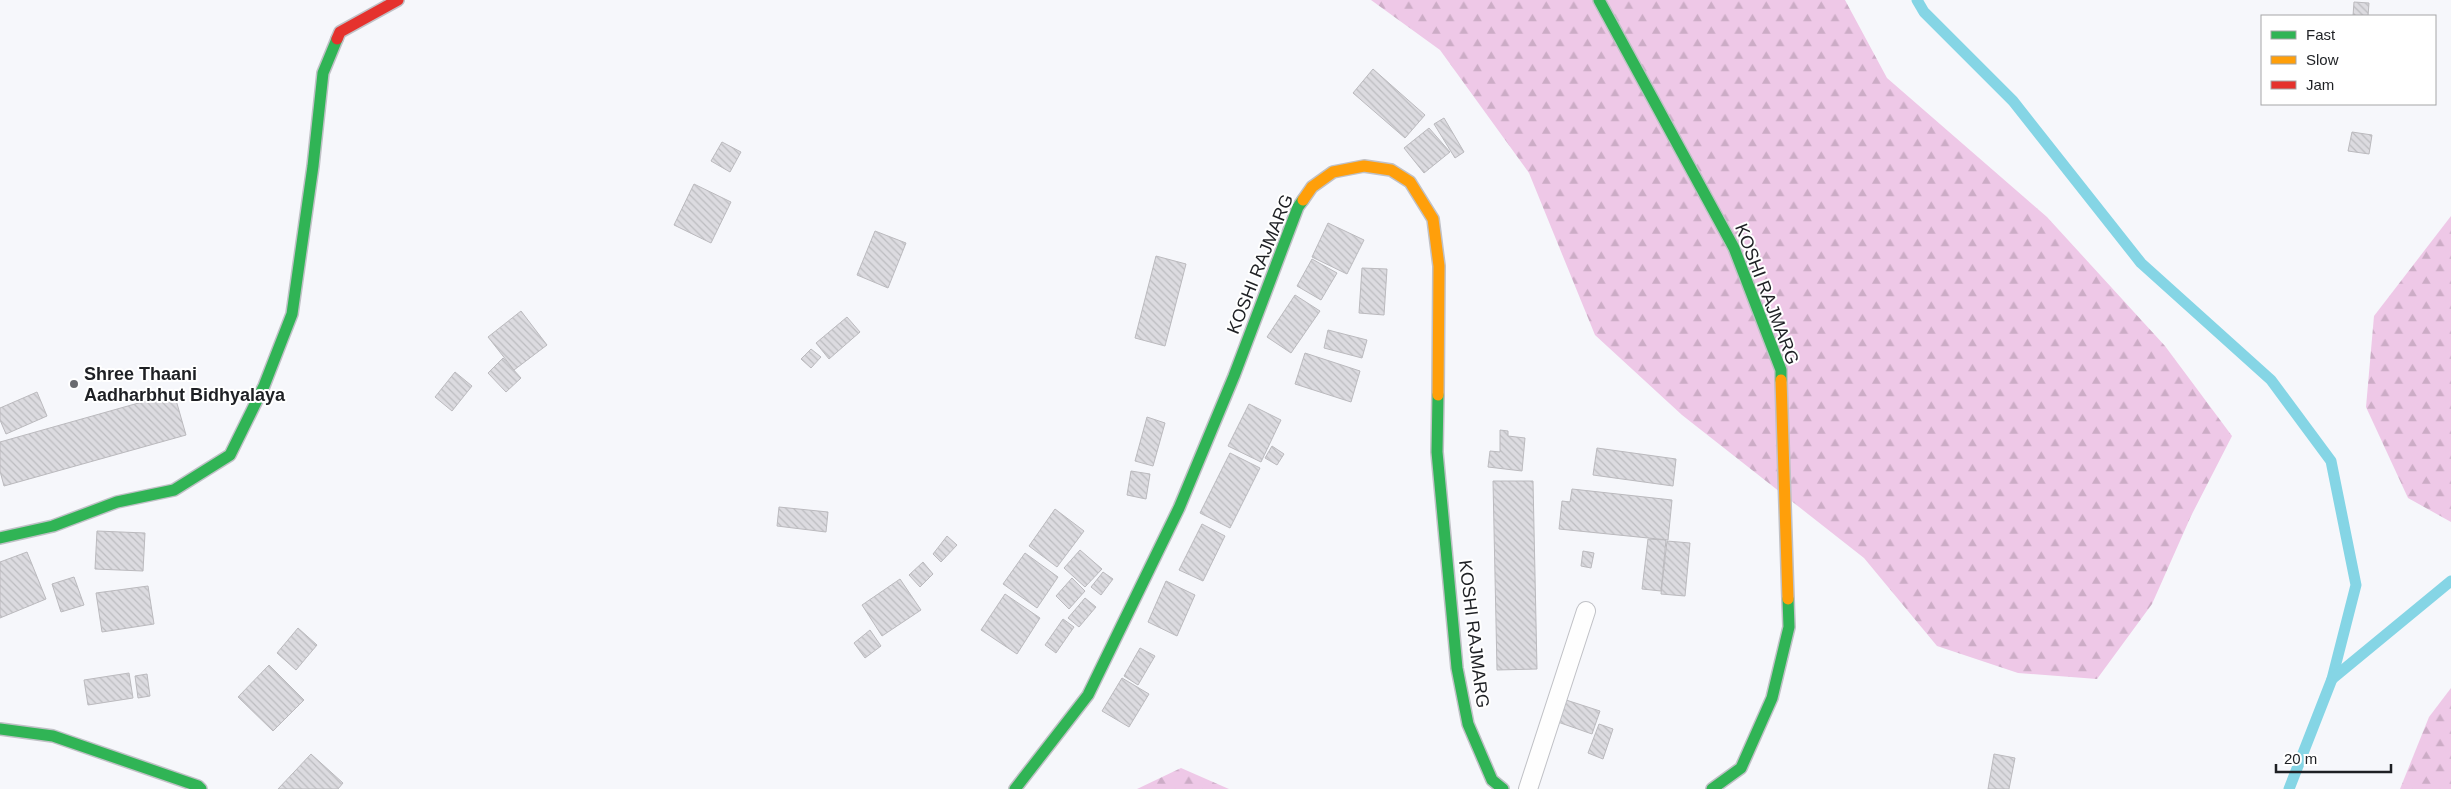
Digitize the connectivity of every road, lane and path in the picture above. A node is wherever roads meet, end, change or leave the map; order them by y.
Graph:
1 (398, 0) edge
2 (1599, 0) edge
3 (0, 538) edge
4 (1586, 611) dead end
5 (0, 729) edge
6 (200, 789) edge
7 (1015, 789) edge
8 (1503, 789) edge
9 (1528, 789) edge
10 (1712, 789) edge

1 - 3 main road
2 - 10 main road, KOSHI RAJMARG
4 - 9 lane
5 - 6 main road
7 - 8 main road, KOSHI RAJMARG

